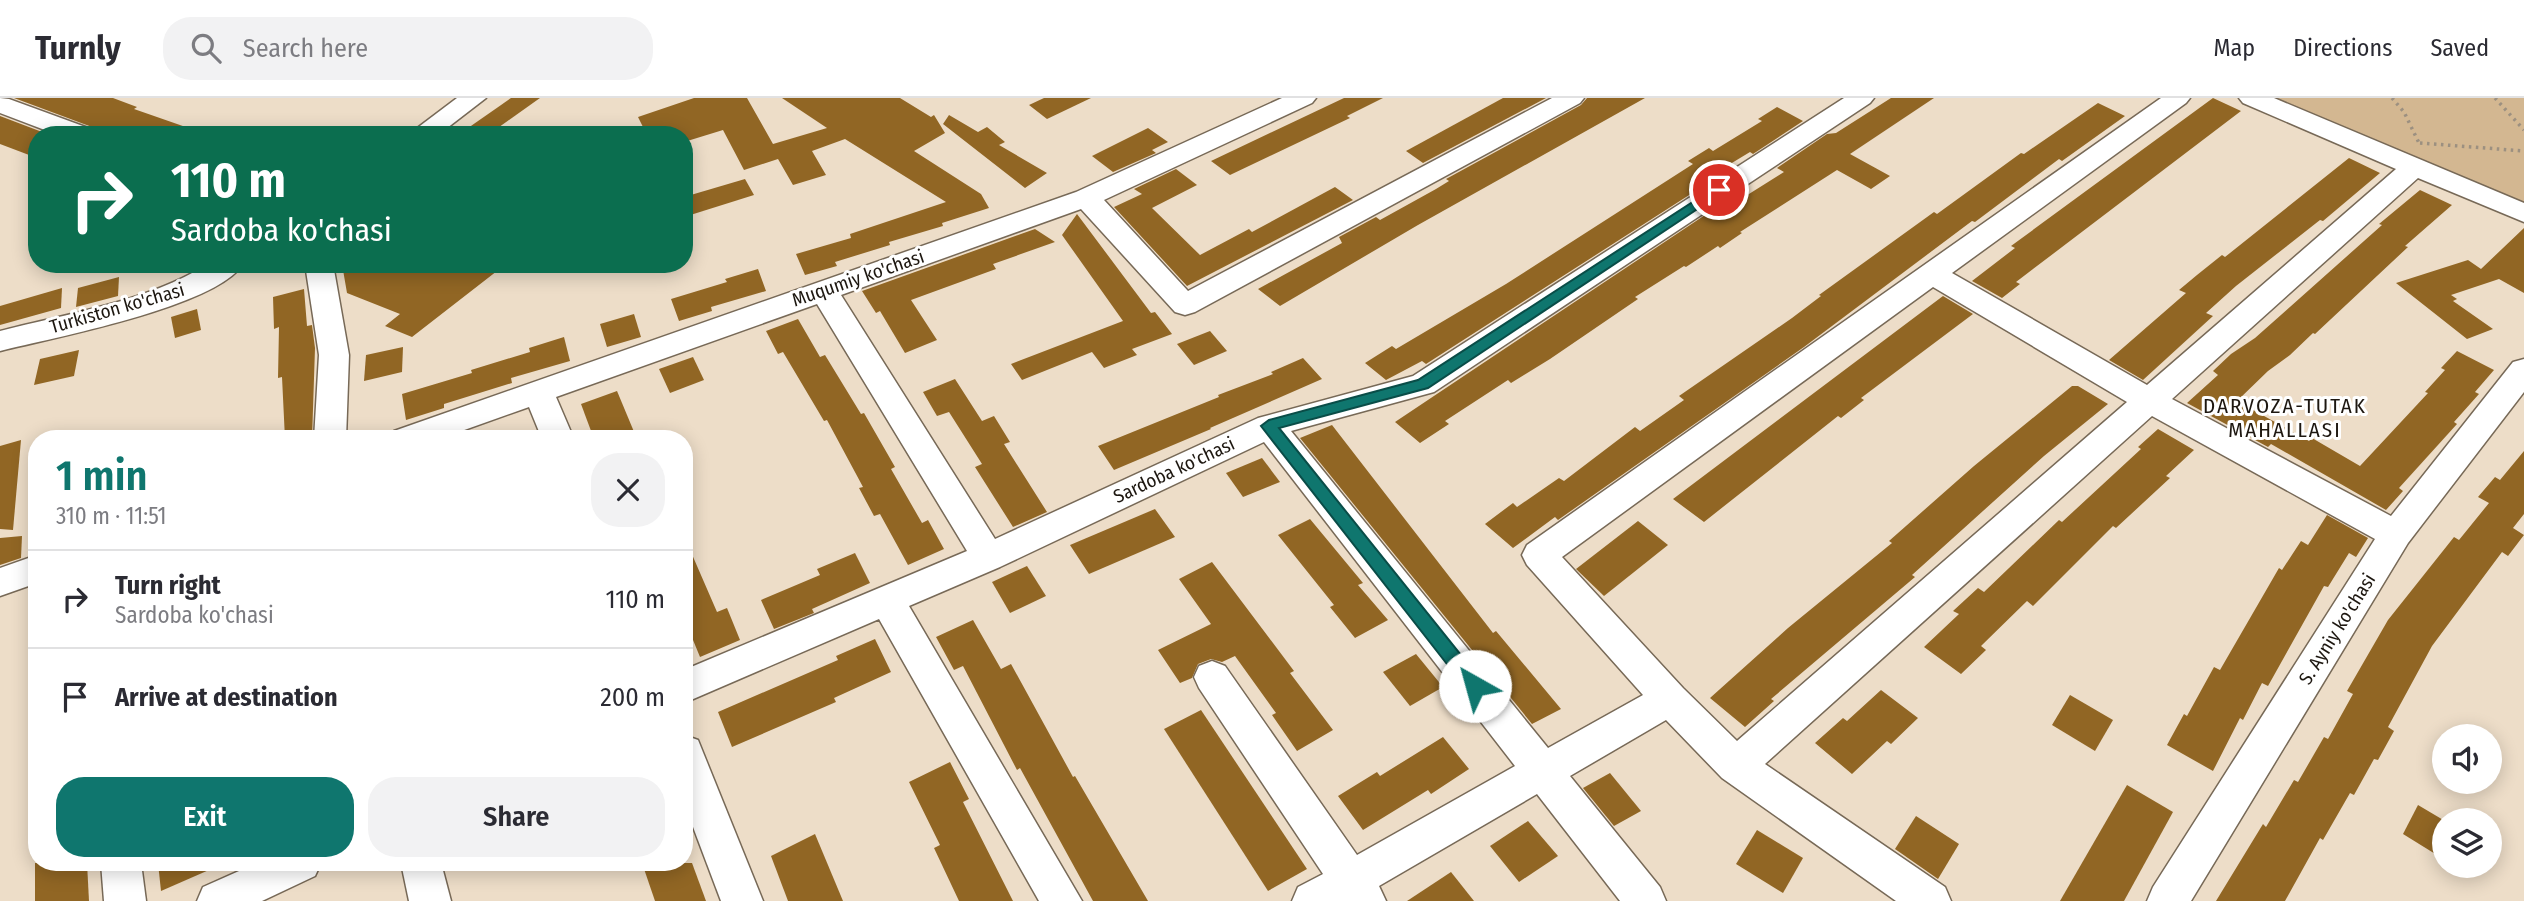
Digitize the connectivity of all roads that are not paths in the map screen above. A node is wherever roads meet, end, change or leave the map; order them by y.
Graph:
1 (473, 98) edge
2 (1303, 98) edge
3 (1571, 98) edge
4 (1861, 98) edge
5 (2177, 98) edge
6 (2252, 98) edge
7 (0, 103) edge
8 (59, 126) edge
9 (434, 126) edge
10 (2417, 155) junction
11 (1086, 198) junction
12 (2524, 213) edge
13 (215, 273) edge
14 (320, 273) edge
15 (1934, 275) junction
16 (824, 290) junction
17 (0, 341) edge
18 (2524, 370) edge
19 (540, 393) junction
20 (2148, 400) junction
21 (1269, 426) junction
22 (330, 430) edge
23 (431, 430) edge
24 (554, 430) edge
25 (2396, 534) junction
26 (988, 557) junction
27 (28, 572) edge
28 (0, 582) edge
29 (887, 601) junction
30 (1212, 677) dead end
31 (693, 683) edge
32 (1670, 699) junction
33 (1736, 766) junction
34 (1543, 772) junction
35 (693, 775) edge
36 (122, 871) edge
37 (284, 871) edge
38 (423, 871) edge
39 (1357, 890) edge
40 (125, 901) edge
41 (218, 901) edge
42 (430, 901) edge
43 (742, 901) edge
44 (1061, 901) edge
45 (1313, 901) edge
46 (1645, 901) edge
47 (1930, 901) edge
48 (2168, 901) edge

1 - 9 street
2 - 11 street, Muqumiy ko'chasi
3 - 11 street
4 - 21 street, Sardoba ko'chasi
5 - 15 street
6 - 10 street
7 - 8 street
10 - 12 street
10 - 20 street
11 - 16 street, Muqumiy ko'chasi
13 - 17 street, Turkiston ko'chasi
14 - 22 street
15 - 20 street
15 - 32 street
16 - 19 street, Muqumiy ko'chasi
16 - 26 street
18 - 25 street, S. Ayniy ko'chasi
19 - 23 street, Muqumiy ko'chasi
19 - 24 street
20 - 25 street
20 - 33 street
21 - 26 street, Sardoba ko'chasi
21 - 34 street
25 - 48 street, S. Ayniy ko'chasi
26 - 29 street, Sardoba ko'chasi
27 - 28 street
29 - 31 street, Sardoba ko'chasi
29 - 44 street
30 - 39 street
32 - 33 street
32 - 34 street
33 - 47 street
34 - 39 street
34 - 46 street
35 - 43 street
36 - 40 street
37 - 41 street
38 - 42 street
39 - 45 street

